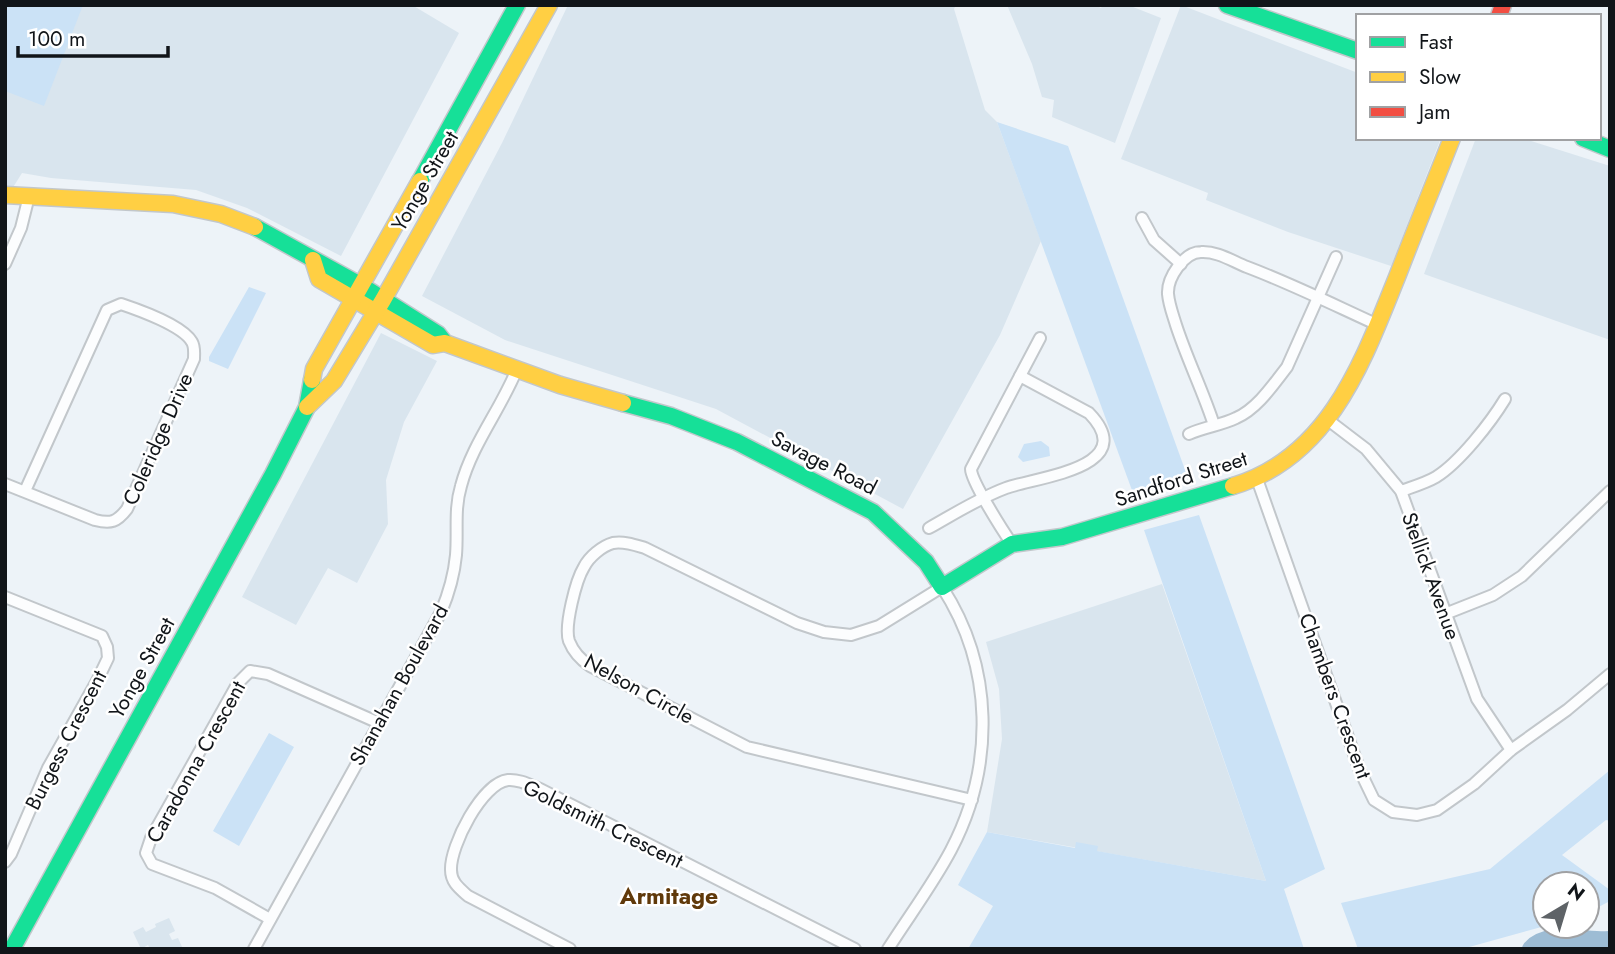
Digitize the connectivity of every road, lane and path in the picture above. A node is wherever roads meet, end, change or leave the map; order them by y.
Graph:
1 (517, 5) edge
2 (549, 5) edge
3 (1227, 5) edge
4 (1356, 52) edge
5 (1451, 140) edge
6 (1588, 140) edge
7 (1610, 149) edge
8 (5, 195) edge
9 (29, 196) junction
10 (1142, 218) dead end
11 (1336, 257) dead end
12 (5, 264) edge
13 (1181, 264) junction
14 (359, 293) junction
15 (1320, 297) junction
16 (379, 306) junction
17 (1378, 325) junction
18 (1041, 338) dead end
19 (517, 369) junction
20 (1020, 376) junction
21 (1505, 398) dead end
22 (307, 407) junction
23 (1328, 420) junction
24 (1214, 425) junction
25 (1189, 433) dead end
26 (1257, 479) junction
27 (5, 484) edge
28 (25, 491) junction
29 (1401, 491) junction
30 (1610, 491) edge
31 (985, 498) junction
32 (929, 528) dead end
33 (1012, 544) junction
34 (942, 587) junction
35 (5, 597) edge
36 (1445, 614) junction
37 (1610, 674) edge
38 (379, 723) junction
39 (1511, 750) junction
40 (972, 800) junction
41 (5, 862) edge
42 (270, 919) junction
43 (12, 949) edge
44 (254, 949) edge
45 (570, 949) edge
46 (855, 949) edge
47 (888, 949) edge

1 - 14 street, Yonge Street
2 - 16 street, Yonge Street
3 - 4 street
5 - 17 street, Sandford Street
6 - 7 street
8 - 9 street, Savage Road
9 - 12 street
9 - 14 street, Savage Road
10 - 13 street
11 - 15 street
13 - 15 street
13 - 24 street
14 - 16 street, Savage Road
14 - 22 street, Yonge Street
15 - 17 street
15 - 24 street
16 - 19 street, Savage Road
16 - 22 street, Yonge Street
17 - 23 street, Sandford Street
18 - 20 street
19 - 34 street, Savage Road
19 - 38 street, Shanahan Boulevard
20 - 31 street
20 - 31 street
21 - 29 street
22 - 43 street, Yonge Street
23 - 26 street, Sandford Street
23 - 29 street, Stellick Avenue
24 - 25 street
26 - 33 street, Sandford Street
26 - 39 street, Chambers Crescent
27 - 28 street, Coleridge Drive
28 - 28 street, Coleridge Drive
29 - 36 street, Stellick Avenue
30 - 36 street
31 - 32 street
31 - 33 street
33 - 34 street, Sandford Street
34 - 40 street, Savage Road
34 - 40 street, Nelson Circle
35 - 41 street, Burgess Crescent
36 - 39 street, Stellick Avenue
37 - 39 street, Chambers Crescent
38 - 42 street, Shanahan Boulevard
38 - 42 street, Caradonna Crescent
40 - 47 street, Savage Road
42 - 44 street, Shanahan Boulevard
45 - 46 street, Goldsmith Crescent

